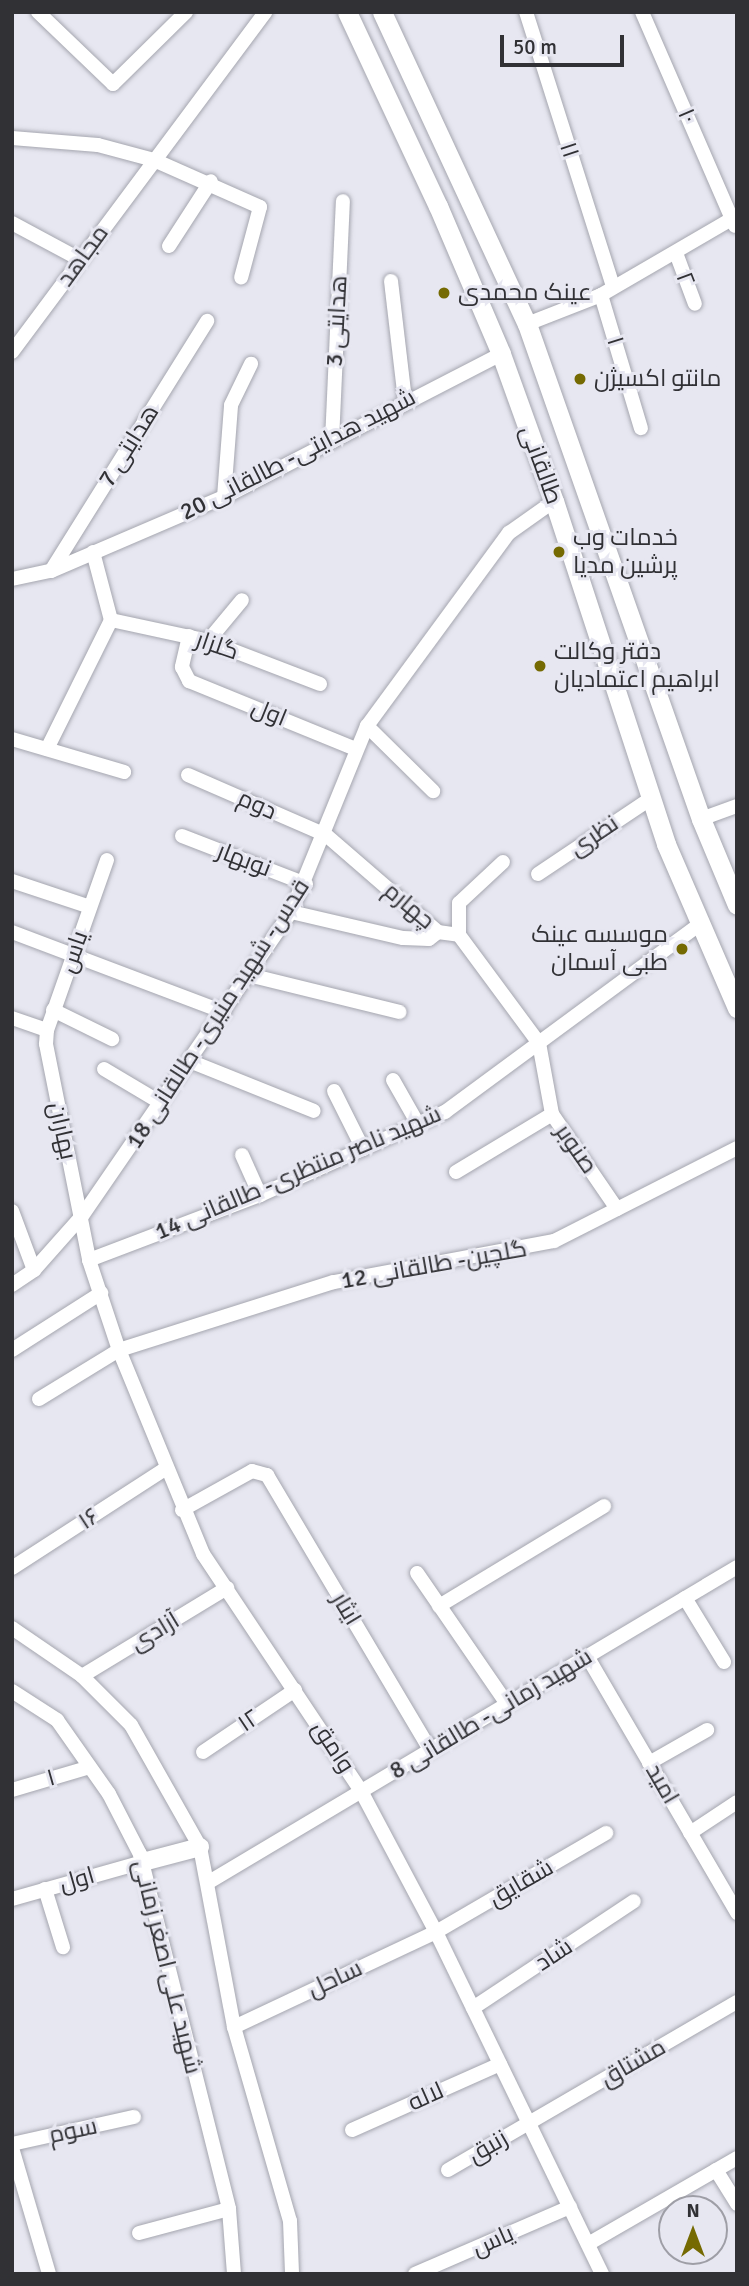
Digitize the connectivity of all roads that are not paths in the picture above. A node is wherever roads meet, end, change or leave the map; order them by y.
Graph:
1 (38, 12) edge
2 (265, 12) edge
3 (346, 12) edge
4 (382, 12) edge
5 (526, 12) edge
6 (642, 12) edge
7 (179, 15) edge
8 (12, 138) edge
9 (154, 160) junction
10 (211, 181) junction
11 (343, 201) dead end
12 (735, 221) edge
13 (12, 223) edge
14 (169, 246) dead end
15 (676, 253) junction
16 (81, 260) junction
17 (241, 278) dead end
18 (391, 281) dead end
19 (607, 291) junction
20 (695, 304) dead end
21 (207, 321) dead end
22 (527, 324) junction
23 (12, 352) edge
24 (500, 354) junction
25 (251, 364) dead end
26 (405, 400) junction
27 (641, 428) dead end
28 (332, 441) junction
29 (224, 497) junction
30 (554, 501) junction
31 (93, 552) junction
32 (51, 571) junction
33 (12, 579) edge
34 (242, 600) dead end
35 (111, 620) junction
36 (190, 636) junction
37 (208, 642) junction
38 (320, 684) dead end
39 (367, 726) junction
40 (12, 738) edge
41 (47, 748) junction
42 (356, 748) junction
43 (124, 772) dead end
44 (188, 775) dead end
45 (433, 791) dead end
46 (650, 799) junction
47 (737, 806) edge
48 (701, 819) junction
49 (326, 835) junction
50 (181, 836) dead end
51 (107, 860) dead end
52 (503, 862) dead end
53 (538, 874) dead end
54 (12, 881) edge
55 (306, 884) junction
56 (737, 905) edge
57 (90, 907) junction
58 (291, 912) junction
59 (701, 923) junction
60 (12, 932) edge
61 (438, 932) junction
62 (459, 935) junction
63 (74, 953) junction
64 (249, 975) junction
65 (737, 1007) edge
66 (53, 1010) junction
67 (224, 1012) junction
68 (400, 1012) dead end
69 (12, 1017) edge
70 (46, 1037) junction
71 (112, 1039) dead end
72 (539, 1043) junction
73 (192, 1062) junction
74 (104, 1069) dead end
75 (393, 1080) dead end
76 (334, 1091) dead end
77 (161, 1104) junction
78 (314, 1111) dead end
79 (552, 1114) junction
80 (418, 1124) junction
81 (737, 1148) edge
82 (363, 1149) junction
83 (242, 1156) dead end
84 (456, 1172) dead end
85 (260, 1195) junction
86 (617, 1209) junction
87 (12, 1211) edge
88 (82, 1216) junction
89 (89, 1260) junction
90 (34, 1270) junction
91 (12, 1285) edge
92 (101, 1293) junction
93 (12, 1350) edge
94 (119, 1350) junction
95 (39, 1399) dead end
96 (165, 1469) junction
97 (604, 1506) dead end
98 (182, 1510) junction
99 (737, 1567) edge
100 (12, 1568) edge
101 (417, 1573) dead end
102 (227, 1588) junction
103 (685, 1598) junction
104 (439, 1606) junction
105 (12, 1628) edge
106 (587, 1656) junction
107 (724, 1662) dead end
108 (82, 1676) junction
109 (295, 1690) junction
110 (18, 1693) edge
111 (507, 1704) junction
112 (707, 1730) dead end
113 (430, 1750) junction
114 (203, 1752) dead end
115 (649, 1763) junction
116 (90, 1767) junction
117 (12, 1790) edge
118 (361, 1791) junction
119 (737, 1802) edge
120 (606, 1833) dead end
121 (690, 1833) junction
122 (200, 1847) junction
123 (143, 1862) junction
124 (209, 1882) junction
125 (45, 1889) junction
126 (12, 1899) edge
127 (634, 1901) dead end
128 (737, 1913) edge
129 (436, 1932) junction
130 (63, 1947) dead end
131 (737, 2002) edge
132 (473, 2008) junction
133 (234, 2027) junction
134 (500, 2064) junction
135 (134, 2118) dead end
136 (529, 2123) junction
137 (352, 2130) dead end
138 (12, 2146) edge
139 (737, 2158) edge
140 (448, 2170) dead end
141 (716, 2170) junction
142 (737, 2204) edge
143 (570, 2207) junction
144 (229, 2209) junction
145 (139, 2233) dead end
146 (588, 2244) junction
147 (49, 2274) edge
148 (234, 2274) edge
149 (292, 2274) edge
150 (415, 2274) edge
151 (602, 2274) edge

1 - 7 street
2 - 9 street, مجاهد
3 - 24 main road, طالقانی
4 - 22 main road, طالقانی
5 - 19 street, ۱۱
6 - 12 street, ۱۰
8 - 9 street
9 - 10 street
9 - 16 street, مجاهد
10 - 14 street
10 - 17 street
11 - 28 street, هدایتی 3
12 - 15 street
13 - 16 street
15 - 19 street
15 - 20 street, ۲
16 - 23 street, مجاهد
18 - 26 street
19 - 22 street
19 - 27 street, ۱
21 - 32 street, هدایتی 7
22 - 48 main road, طالقانی
24 - 26 street, شهید هدایتی- طالقانی 20
24 - 30 main road, طالقانی
25 - 29 street
26 - 28 street, شهید هدایتی- طالقانی 20
28 - 29 street, شهید هدایتی- طالقانی 20
29 - 31 street, شهید هدایتی- طالقانی 20
30 - 39 street, قدس- شهید منیری- طالقانی 18
30 - 46 main road, طالقانی
31 - 32 street, شهید هدایتی- طالقانی 20
31 - 35 street
32 - 33 street, شهید هدایتی- طالقانی 20
34 - 37 street
35 - 36 street, گلزار
35 - 41 street
36 - 37 street, گلزار
36 - 42 street, اول
37 - 38 street, گلزار
39 - 42 street, قدس- شهید منیری- طالقانی 18
39 - 45 street
40 - 41 street
41 - 43 street
42 - 49 street, قدس- شهید منیری- طالقانی 18
44 - 49 street, دوم
46 - 53 street, نظری
46 - 59 main road, طالقانی
47 - 48 street
48 - 56 main road, طالقانی
49 - 55 street, قدس- شهید منیری- طالقانی 18
49 - 61 street, چهارم
50 - 55 street, نوبهار
51 - 57 street, یاس
52 - 62 street
54 - 57 street
55 - 58 street, قدس- شهید منیری- طالقانی 18
57 - 63 street, یاس
58 - 61 street
58 - 64 street, قدس- شهید منیری- طالقانی 18
59 - 65 main road, طالقانی
59 - 72 street, شهید ناصر منتظری- طالقانی 14
60 - 63 street
61 - 62 street, چهارم
62 - 72 street, چهارم
63 - 66 street, یاس
63 - 67 street
64 - 67 street, قدس- شهید منیری- طالقانی 18
64 - 68 street
66 - 70 street, یاس
66 - 71 street
67 - 73 street, قدس- شهید منیری- طالقانی 18
69 - 70 street
70 - 88 street, بهاران
72 - 79 street, صنوبر
72 - 80 street, شهید ناصر منتظری- طالقانی 14
73 - 77 street, قدس- شهید منیری- طالقانی 18
73 - 78 street
74 - 77 street
75 - 80 street
76 - 82 street
77 - 88 street, قدس- شهید منیری- طالقانی 18
79 - 84 street
79 - 86 street, صنوبر
80 - 82 street, شهید ناصر منتظری- طالقانی 14
81 - 86 street, گلچین- طالقانی 12
82 - 85 street, شهید ناصر منتظری- طالقانی 14
83 - 85 street
85 - 89 street, شهید ناصر منتظری- طالقانی 14
86 - 94 street, گلچین- طالقانی 12
87 - 90 street
88 - 89 street, وامق
88 - 90 street, قدس- شهید منیری- طالقانی 18
89 - 92 street, وامق
90 - 91 street, قدس- شهید منیری- طالقانی 18
92 - 93 street
92 - 94 street, وامق
94 - 95 street, گلچین- طالقانی 12
94 - 96 street, وامق
96 - 98 street, وامق
96 - 100 street, ۱۶
97 - 104 street
98 - 102 street, وامق
98 - 113 street, ایثار
99 - 103 street, شهید زمانی- طالقانی 8
101 - 104 street
102 - 108 street, آزادی
102 - 109 street, وامق
103 - 106 street, شهید زمانی- طالقانی 8
103 - 107 street
104 - 111 street
105 - 108 street
106 - 111 street, شهید زمانی- طالقانی 8
106 - 115 street, امید
108 - 122 street
109 - 114 street, ۱۲
109 - 118 street, وامق
110 - 116 street, شهید علی اصغر زمانی
111 - 113 street, شهید زمانی- طالقانی 8
112 - 115 street
113 - 118 street, شهید زمانی- طالقانی 8
115 - 121 street, امید
116 - 117 street, ۱
116 - 123 street, شهید علی اصغر زمانی
118 - 124 street, شهید زمانی- طالقانی 8
118 - 129 street, وامق
119 - 121 street
120 - 129 street, شقایق
121 - 128 street, امید
122 - 123 street
122 - 124 street
123 - 125 street, اول
123 - 144 street, شهید علی اصغر زمانی
124 - 133 street
125 - 126 street, اول
125 - 130 street
127 - 132 street, شاد
129 - 132 street, وامق
129 - 133 street, ساحل
131 - 136 street, مشتاق
132 - 134 street, وامق
133 - 149 street
134 - 136 street, وامق
134 - 137 street, لاله
135 - 138 street, سوم
136 - 140 street, زنبق
136 - 143 street, وامق
138 - 147 street
139 - 141 street
141 - 142 street
141 - 146 street
143 - 146 street, وامق
143 - 150 street, یاس
144 - 145 street
144 - 148 street, شهید علی اصغر زمانی
146 - 151 street, وامق

